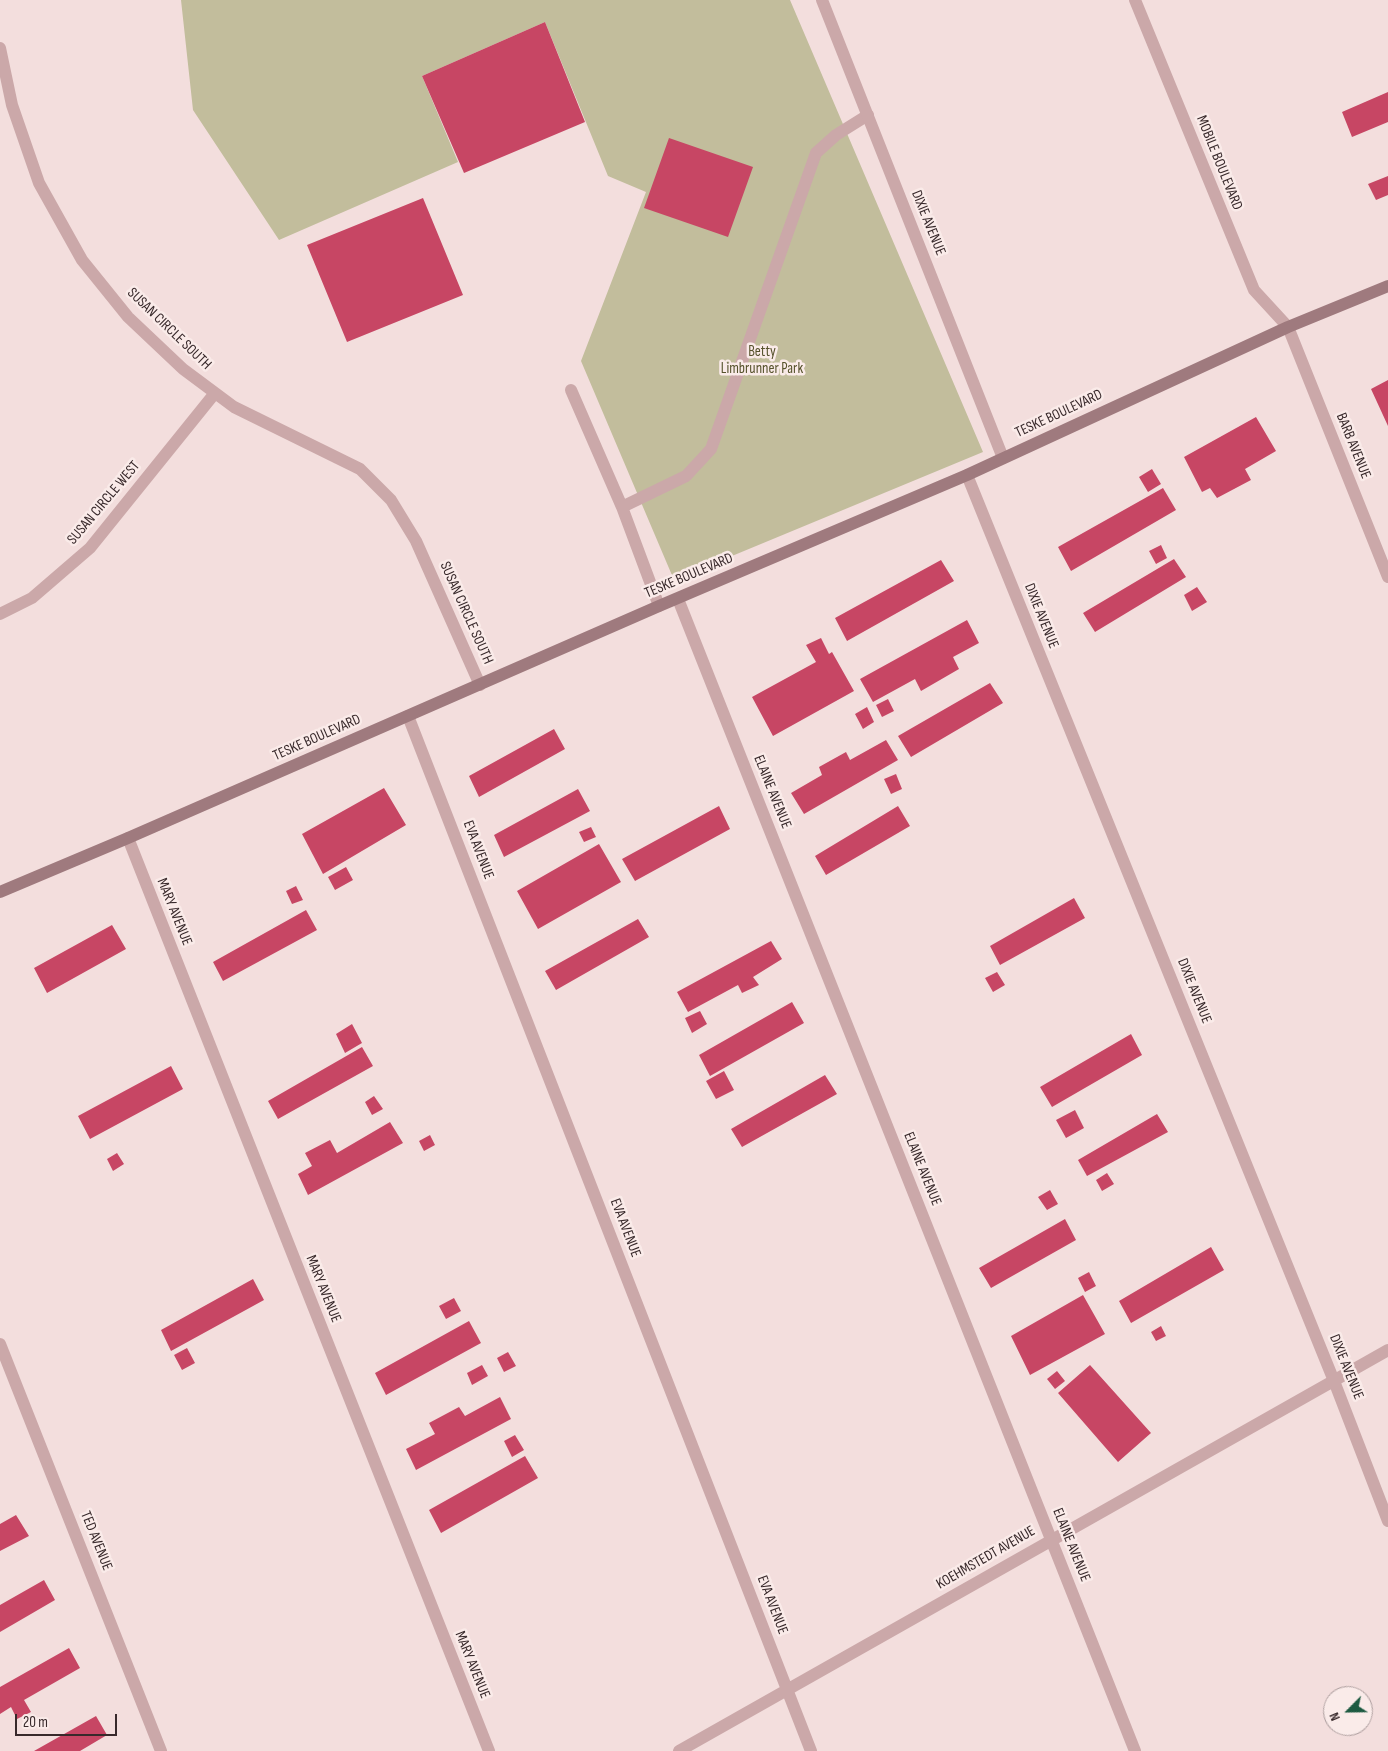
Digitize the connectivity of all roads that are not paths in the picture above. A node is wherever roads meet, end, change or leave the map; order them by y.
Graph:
1 (822, 0) edge
2 (1135, 0) edge
3 (0, 48) edge
4 (868, 115) junction
5 (1388, 286) edge
6 (1288, 327) junction
7 (571, 390) dead end
8 (215, 393) junction
9 (1002, 458) junction
10 (967, 475) junction
11 (622, 507) junction
12 (1388, 577) edge
13 (678, 598) junction
14 (659, 606) junction
15 (0, 614) edge
16 (480, 685) junction
17 (408, 716) junction
18 (128, 838) junction
19 (0, 892) edge
20 (0, 1344) edge
21 (1388, 1350) edge
22 (1334, 1381) junction
23 (1388, 1521) edge
24 (1052, 1540) junction
25 (788, 1690) junction
26 (161, 1751) edge
27 (489, 1751) edge
28 (679, 1751) edge
29 (811, 1751) edge
30 (1135, 1751) edge

1 - 4 street, DIXIE AVENUE
2 - 6 street, MOBILE BOULEVARD
3 - 8 street, SUSAN CIRCLE SOUTH
4 - 9 street, DIXIE AVENUE
4 - 11 street
5 - 6 street, TESKE BOULEVARD
6 - 9 street, TESKE BOULEVARD
6 - 12 street, BARB AVENUE
7 - 11 street
8 - 15 street, SUSAN CIRCLE WEST
8 - 16 street, SUSAN CIRCLE SOUTH
9 - 10 street, TESKE BOULEVARD
10 - 13 street, TESKE BOULEVARD
10 - 22 street, DIXIE AVENUE
11 - 14 street
13 - 14 street, TESKE BOULEVARD
13 - 24 street, ELAINE AVENUE
14 - 16 street, TESKE BOULEVARD
16 - 17 street, TESKE BOULEVARD
17 - 18 street, TESKE BOULEVARD
17 - 25 street, EVA AVENUE
18 - 19 street, TESKE BOULEVARD
18 - 27 street, MARY AVENUE
20 - 26 street, TED AVENUE
21 - 22 street, KOEHMSTEDT AVENUE
22 - 23 street, DIXIE AVENUE
22 - 24 street, KOEHMSTEDT AVENUE
24 - 25 street, KOEHMSTEDT AVENUE
24 - 30 street, ELAINE AVENUE
25 - 28 street, KOEHMSTEDT AVENUE
25 - 29 street, EVA AVENUE

